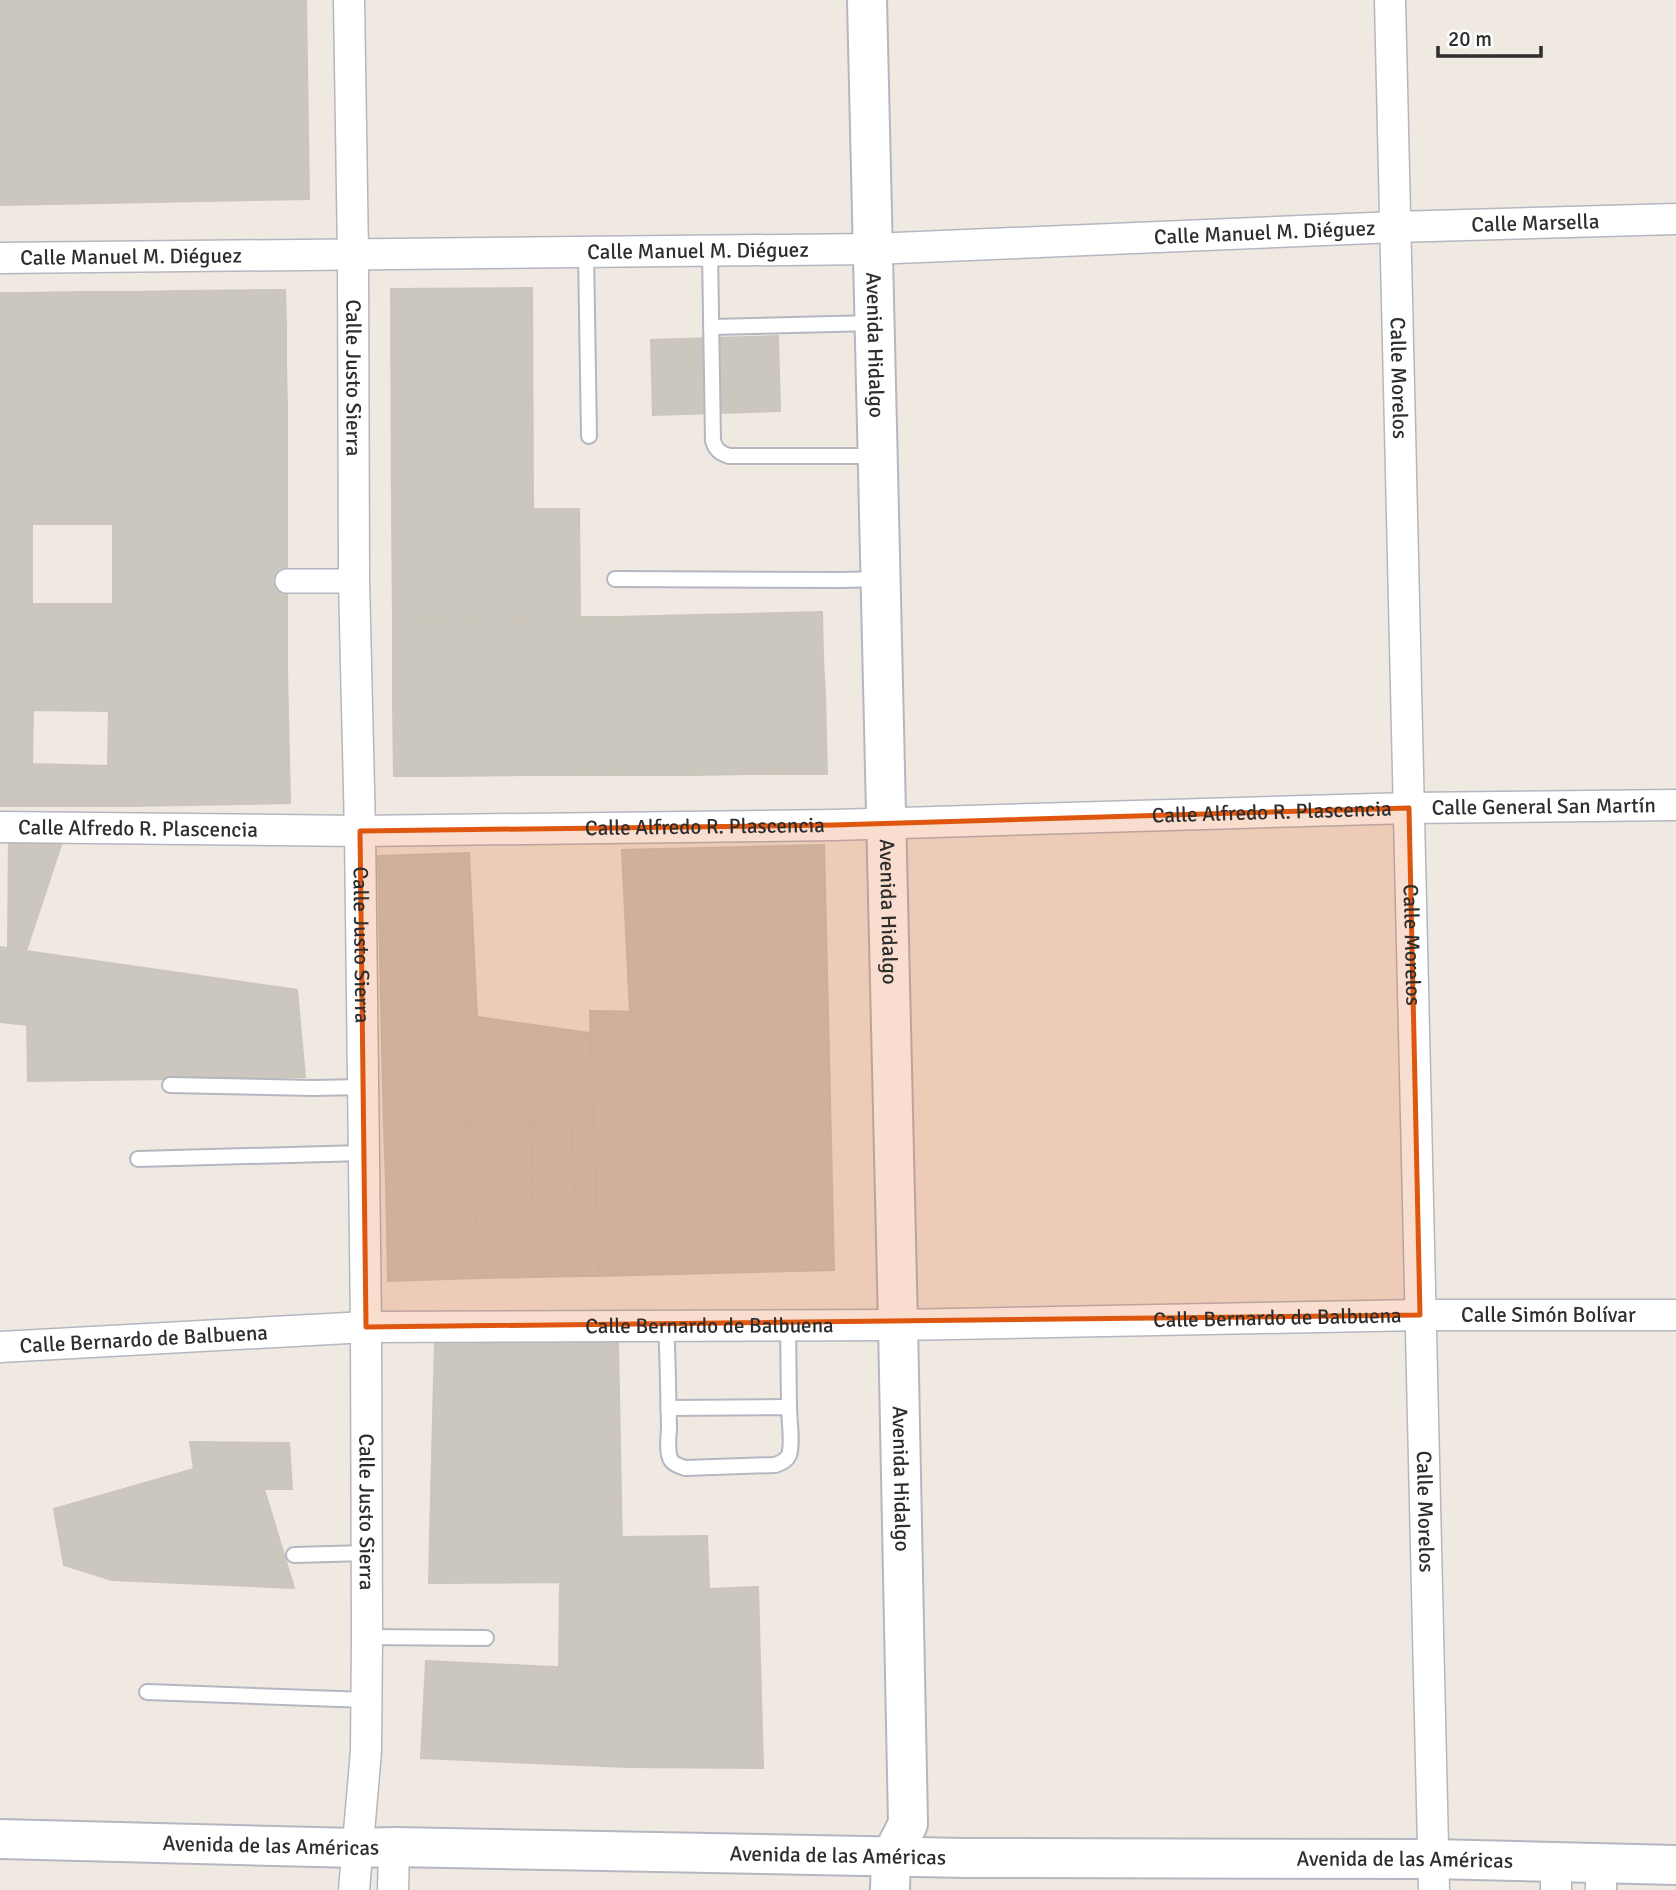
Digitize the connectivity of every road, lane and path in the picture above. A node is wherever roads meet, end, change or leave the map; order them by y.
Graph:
1 (349, 0) edge
2 (867, 0) edge
3 (1390, 0) edge
4 (1676, 219) edge
5 (1396, 227) junction
6 (872, 249) junction
7 (710, 251) junction
8 (586, 252) junction
9 (353, 256) junction
10 (0, 258) edge
11 (874, 323) junction
12 (711, 327) junction
13 (589, 436) dead end
14 (877, 456) junction
15 (880, 578) junction
16 (615, 579) dead end
17 (287, 581) dead end
18 (354, 581) junction
19 (1676, 805) edge
20 (1409, 808) junction
21 (886, 824) junction
22 (0, 827) edge
23 (360, 831) junction
24 (170, 1085) dead end
25 (363, 1087) junction
26 (363, 1153) junction
27 (138, 1159) dead end
28 (1420, 1315) junction
29 (1676, 1315) edge
30 (788, 1325) junction
31 (898, 1325) junction
32 (666, 1326) junction
33 (366, 1327) junction
34 (0, 1347) edge
35 (789, 1407) junction
36 (668, 1408) junction
37 (366, 1553) junction
38 (294, 1555) dead end
39 (367, 1637) junction
40 (486, 1638) dead end
41 (147, 1692) dead end
42 (367, 1700) junction
43 (0, 1839) edge
44 (394, 1847) junction
45 (356, 1848) junction
46 (909, 1863) edge
47 (1676, 1865) edge
48 (1433, 1875) edge
49 (1556, 1876) edge
50 (1601, 1877) edge
51 (354, 1890) edge
52 (393, 1890) edge

1 - 9 street, Calle Justo Sierra
2 - 6 main road, Avenida Hidalgo
3 - 5 street, Calle Morelos
4 - 5 street, Calle Marsella
5 - 6 street, Calle Manuel M. Diéguez
5 - 20 street, Calle Morelos
6 - 7 street, Calle Manuel M. Diéguez
6 - 11 main road, Avenida Hidalgo
7 - 8 street, Calle Manuel M. Diéguez
7 - 12 lane
8 - 9 street, Calle Manuel M. Diéguez
8 - 13 lane
9 - 10 street, Calle Manuel M. Diéguez
9 - 18 street, Calle Justo Sierra
11 - 12 lane
11 - 14 main road, Avenida Hidalgo
12 - 14 lane
14 - 15 main road, Avenida Hidalgo
15 - 16 lane
15 - 21 main road, Avenida Hidalgo
17 - 18 street
18 - 23 street, Calle Justo Sierra
19 - 20 street, Calle General San Martín
20 - 21 street, Calle Alfredo R. Plascencia
20 - 28 street, Calle Morelos
21 - 23 street, Calle Alfredo R. Plascencia
21 - 31 main road, Avenida Hidalgo
22 - 23 street, Calle Alfredo R. Plascencia
23 - 25 street, Calle Justo Sierra
24 - 25 lane
25 - 26 street, Calle Justo Sierra
26 - 27 lane
26 - 33 street, Calle Justo Sierra
28 - 29 street, Calle Simón Bolívar
28 - 31 street, Calle Bernardo de Balbuena
28 - 48 street, Calle Morelos
30 - 31 street, Calle Bernardo de Balbuena
30 - 32 street, Calle Bernardo de Balbuena
30 - 35 lane
31 - 46 main road, Avenida Hidalgo
32 - 33 street, Calle Bernardo de Balbuena
32 - 36 lane
33 - 34 street, Calle Bernardo de Balbuena
33 - 37 street, Calle Justo Sierra
35 - 36 lane
35 - 36 lane
37 - 38 lane
37 - 39 street, Calle Justo Sierra
39 - 40 lane
39 - 42 street, Calle Justo Sierra
41 - 42 lane
42 - 45 street, Calle Justo Sierra
43 - 45 main road, Avenida de las Américas
44 - 45 main road, Avenida de las Américas
44 - 46 main road, Avenida de las Américas
44 - 52 street
45 - 51 street, Calle Justo Sierra
46 - 48 main road, Avenida de las Américas
47 - 50 main road, Avenida de las Américas
48 - 49 main road, Avenida de las Américas
49 - 50 main road, Avenida de las Américas

